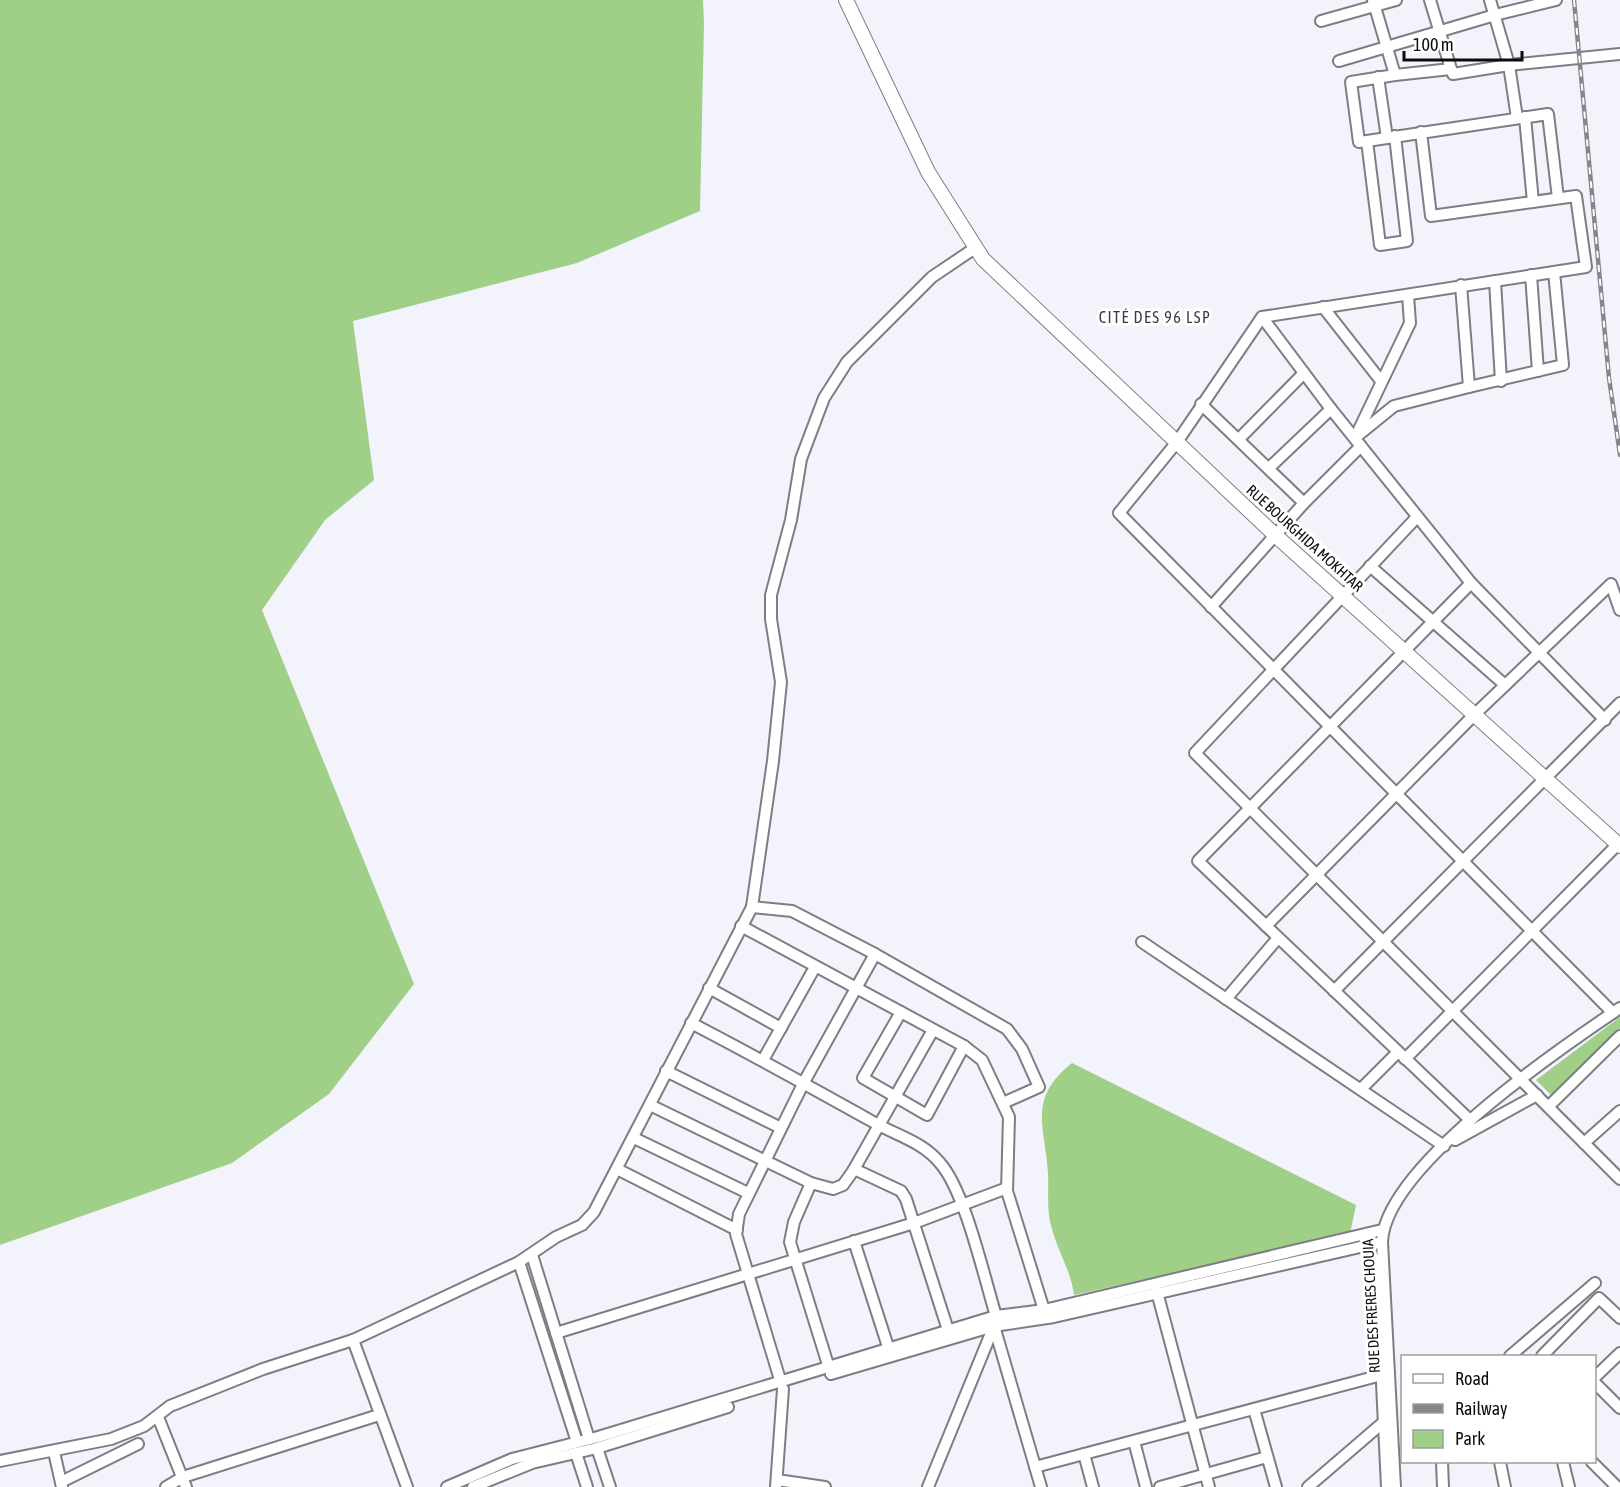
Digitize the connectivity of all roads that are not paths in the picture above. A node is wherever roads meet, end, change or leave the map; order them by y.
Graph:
1 (846, 0) edge
2 (1396, 0) edge
3 (1430, 0) edge
4 (1490, 0) edge
5 (1556, 0) edge
6 (1374, 3) edge
7 (1495, 15) junction
8 (1321, 21) dead end
9 (1440, 32) junction
10 (1386, 48) junction
11 (1620, 54) edge
12 (1339, 61) dead end
13 (1509, 65) junction
14 (1451, 69) junction
15 (1395, 75) junction
16 (1378, 77) junction
17 (1521, 117) junction
18 (1421, 132) junction
19 (1391, 137) junction
20 (1367, 141) junction
21 (1558, 198) junction
22 (1533, 202) junction
23 (975, 248) junction
24 (1554, 272) junction
25 (1531, 275) junction
26 (1494, 281) junction
27 (1461, 285) junction
28 (1408, 295) junction
29 (1323, 307) junction
30 (1262, 317) junction
31 (1538, 371) junction
32 (1304, 373) junction
33 (1381, 381) junction
34 (1501, 381) junction
35 (1469, 387) junction
36 (1201, 404) junction
37 (1331, 409) junction
38 (1239, 439) junction
39 (1177, 442) junction
40 (1358, 442) junction
41 (1269, 468) junction
42 (1304, 503) junction
43 (1417, 517) junction
44 (1275, 535) junction
45 (1370, 566) junction
46 (1471, 584) junction
47 (1343, 594) junction
48 (1211, 607) junction
49 (1620, 610) edge
50 (1433, 622) junction
51 (1404, 650) junction
52 (1538, 653) junction
53 (1273, 670) junction
54 (1505, 685) junction
55 (1620, 703) edge
56 (1474, 715) junction
57 (1605, 720) junction
58 (1329, 727) junction
59 (1543, 778) junction
60 (1395, 794) junction
61 (1250, 808) junction
62 (1619, 844) edge
63 (1461, 861) junction
64 (1317, 874) junction
65 (752, 907) junction
66 (741, 926) junction
67 (1266, 926) junction
68 (1531, 932) junction
69 (1278, 938) junction
70 (1383, 941) junction
71 (1142, 942) dead end
72 (875, 954) junction
73 (815, 967) junction
74 (709, 988) junction
75 (858, 989) junction
76 (1334, 991) junction
77 (1226, 999) junction
78 (1453, 1010) junction
79 (1617, 1011) edge
80 (901, 1012) junction
81 (691, 1023) junction
82 (781, 1028) junction
83 (933, 1030) junction
84 (1620, 1036) edge
85 (964, 1046) junction
86 (1402, 1055) junction
87 (763, 1060) junction
88 (666, 1071) junction
89 (1522, 1079) junction
90 (804, 1082) junction
91 (1361, 1089) junction
92 (1537, 1095) junction
93 (895, 1096) junction
94 (1003, 1103) junction
95 (650, 1105) junction
96 (1549, 1106) junction
97 (1620, 1111) edge
98 (1470, 1120) junction
99 (878, 1124) junction
100 (781, 1128) junction
101 (634, 1138) junction
102 (1584, 1143) junction
103 (1444, 1146) junction
104 (765, 1160) junction
105 (854, 1169) junction
106 (619, 1170) junction
107 (1620, 1179) edge
108 (811, 1183) junction
109 (1007, 1188) junction
110 (748, 1193) junction
111 (961, 1205) junction
112 (914, 1223) junction
113 (737, 1230) junction
114 (1383, 1230) junction
115 (854, 1241) junction
116 (1378, 1243) junction
117 (532, 1255) junction
118 (795, 1259) junction
119 (519, 1262) junction
120 (749, 1275) junction
121 (1595, 1283) dead end
122 (1157, 1292) junction
123 (1044, 1310) junction
124 (1620, 1318) edge
125 (995, 1321) junction
126 (948, 1330) junction
127 (556, 1333) junction
128 (353, 1340) junction
129 (890, 1352) junction
130 (1620, 1353) edge
131 (1511, 1355) edge
132 (1543, 1355) edge
133 (829, 1368) junction
134 (1385, 1374) junction
135 (1596, 1378) edge
136 (1596, 1382) edge
137 (782, 1386) junction
138 (1620, 1408) edge
139 (1254, 1409) junction
140 (379, 1415) junction
141 (158, 1417) junction
142 (1387, 1419) junction
143 (1193, 1425) junction
144 (1134, 1441) junction
145 (593, 1443) junction
146 (138, 1444) dead end
147 (576, 1447) junction
148 (54, 1452) junction
149 (1084, 1454) junction
150 (1267, 1457) junction
151 (0, 1461) edge
152 (1442, 1463) edge
153 (1563, 1463) edge
154 (1594, 1463) edge
155 (1504, 1464) edge
156 (1035, 1467) junction
157 (1206, 1474) junction
158 (184, 1482) edge
159 (776, 1483) edge
160 (62, 1485) edge
161 (1313, 1485) edge
162 (166, 1487) edge
163 (407, 1487) edge
164 (447, 1487) edge
165 (472, 1487) edge
166 (587, 1487) edge
167 (610, 1487) edge
168 (825, 1487) edge
169 (928, 1487) edge
170 (1041, 1487) edge
171 (1093, 1487) edge
172 (1146, 1487) edge
173 (1160, 1487) edge
174 (1209, 1487) edge
175 (1276, 1487) edge
176 (1387, 1487) edge
177 (1395, 1487) edge
178 (1443, 1487) edge
179 (1505, 1487) edge
180 (1569, 1487) edge
181 (1617, 1487) edge

1 - 23 main road, RUE BOURGHIDA MOKHTAR
2 - 6 street
3 - 9 street
4 - 7 street
5 - 7 street
6 - 8 street
6 - 10 street
7 - 9 street
7 - 13 street
9 - 10 street
9 - 14 street
10 - 12 street
10 - 15 street
11 - 13 street
13 - 14 street
13 - 17 street
14 - 15 street
15 - 16 street
16 - 19 street
16 - 20 street
17 - 18 street
17 - 21 street
17 - 22 street
18 - 19 street
18 - 22 street
19 - 20 street
19 - 20 street
21 - 22 street
21 - 24 street
23 - 39 main road, RUE BOURGHIDA MOKHTAR
23 - 65 street
24 - 25 street
24 - 31 street
25 - 26 street
25 - 31 street
26 - 27 street
26 - 34 street
27 - 28 street
27 - 35 street
28 - 29 street
28 - 33 street
29 - 30 street
29 - 33 street
30 - 32 street
30 - 36 street
31 - 34 street
32 - 37 street
32 - 38 street
33 - 40 street
34 - 35 street
35 - 40 street
36 - 38 street
36 - 39 street
37 - 40 street
37 - 41 street
38 - 41 street
39 - 44 main road, RUE BOURGHIDA MOKHTAR
39 - 48 street
40 - 42 street
40 - 43 street
41 - 42 street
42 - 44 street
43 - 45 street
43 - 46 street
44 - 47 main road, RUE BOURGHIDA MOKHTAR
44 - 48 street
45 - 47 street
45 - 50 street
46 - 50 street
46 - 52 street
47 - 51 main road, RUE BOURGHIDA MOKHTAR
47 - 53 street
48 - 53 street
49 - 52 street
50 - 51 street
50 - 54 street
51 - 56 main road, RUE BOURGHIDA MOKHTAR
51 - 58 street
52 - 54 street
52 - 57 street
53 - 58 street
53 - 61 street
54 - 56 street
55 - 57 street
56 - 59 main road, RUE BOURGHIDA MOKHTAR
56 - 60 street
57 - 59 street
58 - 60 street
58 - 61 street
59 - 62 main road, RUE BOURGHIDA MOKHTAR
59 - 63 street
60 - 63 street
60 - 64 street
61 - 64 street
61 - 67 street
62 - 68 street
63 - 68 street
63 - 70 street
64 - 67 street
64 - 70 street
65 - 66 street
65 - 72 street
66 - 73 street
66 - 74 street
67 - 69 street
68 - 78 street
68 - 79 street
69 - 76 street
69 - 77 street
70 - 76 street
70 - 78 street
71 - 77 street
72 - 75 street
72 - 94 street
73 - 75 street
73 - 82 street
74 - 81 street
74 - 82 street
75 - 80 street
75 - 90 street
76 - 86 street
77 - 91 street
78 - 86 street
78 - 89 street
79 - 89 street, RUE DES FRERES CHOUIA
80 - 83 street
80 - 93 street
81 - 87 street
81 - 88 street
82 - 87 street
83 - 85 street
83 - 93 street
84 - 96 street
85 - 93 street
85 - 94 street
86 - 91 street
86 - 98 street
87 - 90 street
88 - 95 street
88 - 100 street
89 - 92 street
89 - 98 street, RUE DES FRERES CHOUIA
90 - 99 street
90 - 100 street
91 - 103 street
92 - 96 street
92 - 103 street
93 - 99 street
94 - 109 street
95 - 101 street
95 - 104 street
96 - 102 street
97 - 102 street
98 - 103 street, RUE DES FRERES CHOUIA
99 - 105 street
99 - 111 street
100 - 104 street
101 - 106 street
101 - 110 street
102 - 107 street
103 - 114 street, RUE DES FRERES CHOUIA
104 - 108 street
104 - 110 street
105 - 108 street
105 - 112 street
106 - 113 street
106 - 117 street
108 - 118 street
109 - 111 street
109 - 123 street
110 - 113 street
111 - 112 street
111 - 125 street
112 - 115 street
112 - 126 street
113 - 120 street
114 - 116 street, RUE DES FRERES CHOUIA
114 - 123 street
115 - 118 street
115 - 129 street
116 - 122 street
116 - 134 street, RUE DES FRERES CHOUIA
117 - 119 street
117 - 127 street
118 - 120 street
118 - 133 street
119 - 128 street
119 - 147 street
120 - 127 street
120 - 137 street
121 - 131 street
122 - 125 street
122 - 143 street
123 - 125 street
124 - 132 street
125 - 126 street
125 - 129 street
125 - 156 street
125 - 169 street
126 - 129 street
127 - 145 street
128 - 140 street
128 - 141 street
129 - 133 street
129 - 137 street
130 - 135 street
133 - 137 street
134 - 139 street
134 - 142 street, RUE DES FRERES CHOUIA
136 - 138 street
137 - 145 street
137 - 159 street
139 - 143 street
139 - 150 street
140 - 158 street
140 - 163 street
141 - 148 street
141 - 158 street
142 - 161 street
142 - 176 street
142 - 177 street, RUE DES FRERES CHOUIA
143 - 144 street
143 - 157 street
144 - 149 street
144 - 172 street
145 - 147 street
145 - 167 street
146 - 160 street
147 - 164 street
147 - 165 street
147 - 166 street
148 - 151 street
148 - 160 street
149 - 156 street
149 - 171 street
150 - 157 street
150 - 175 street
152 - 178 street
153 - 180 street
154 - 181 street
155 - 179 street
156 - 170 street
157 - 173 street
157 - 174 street
158 - 162 street
159 - 168 street

